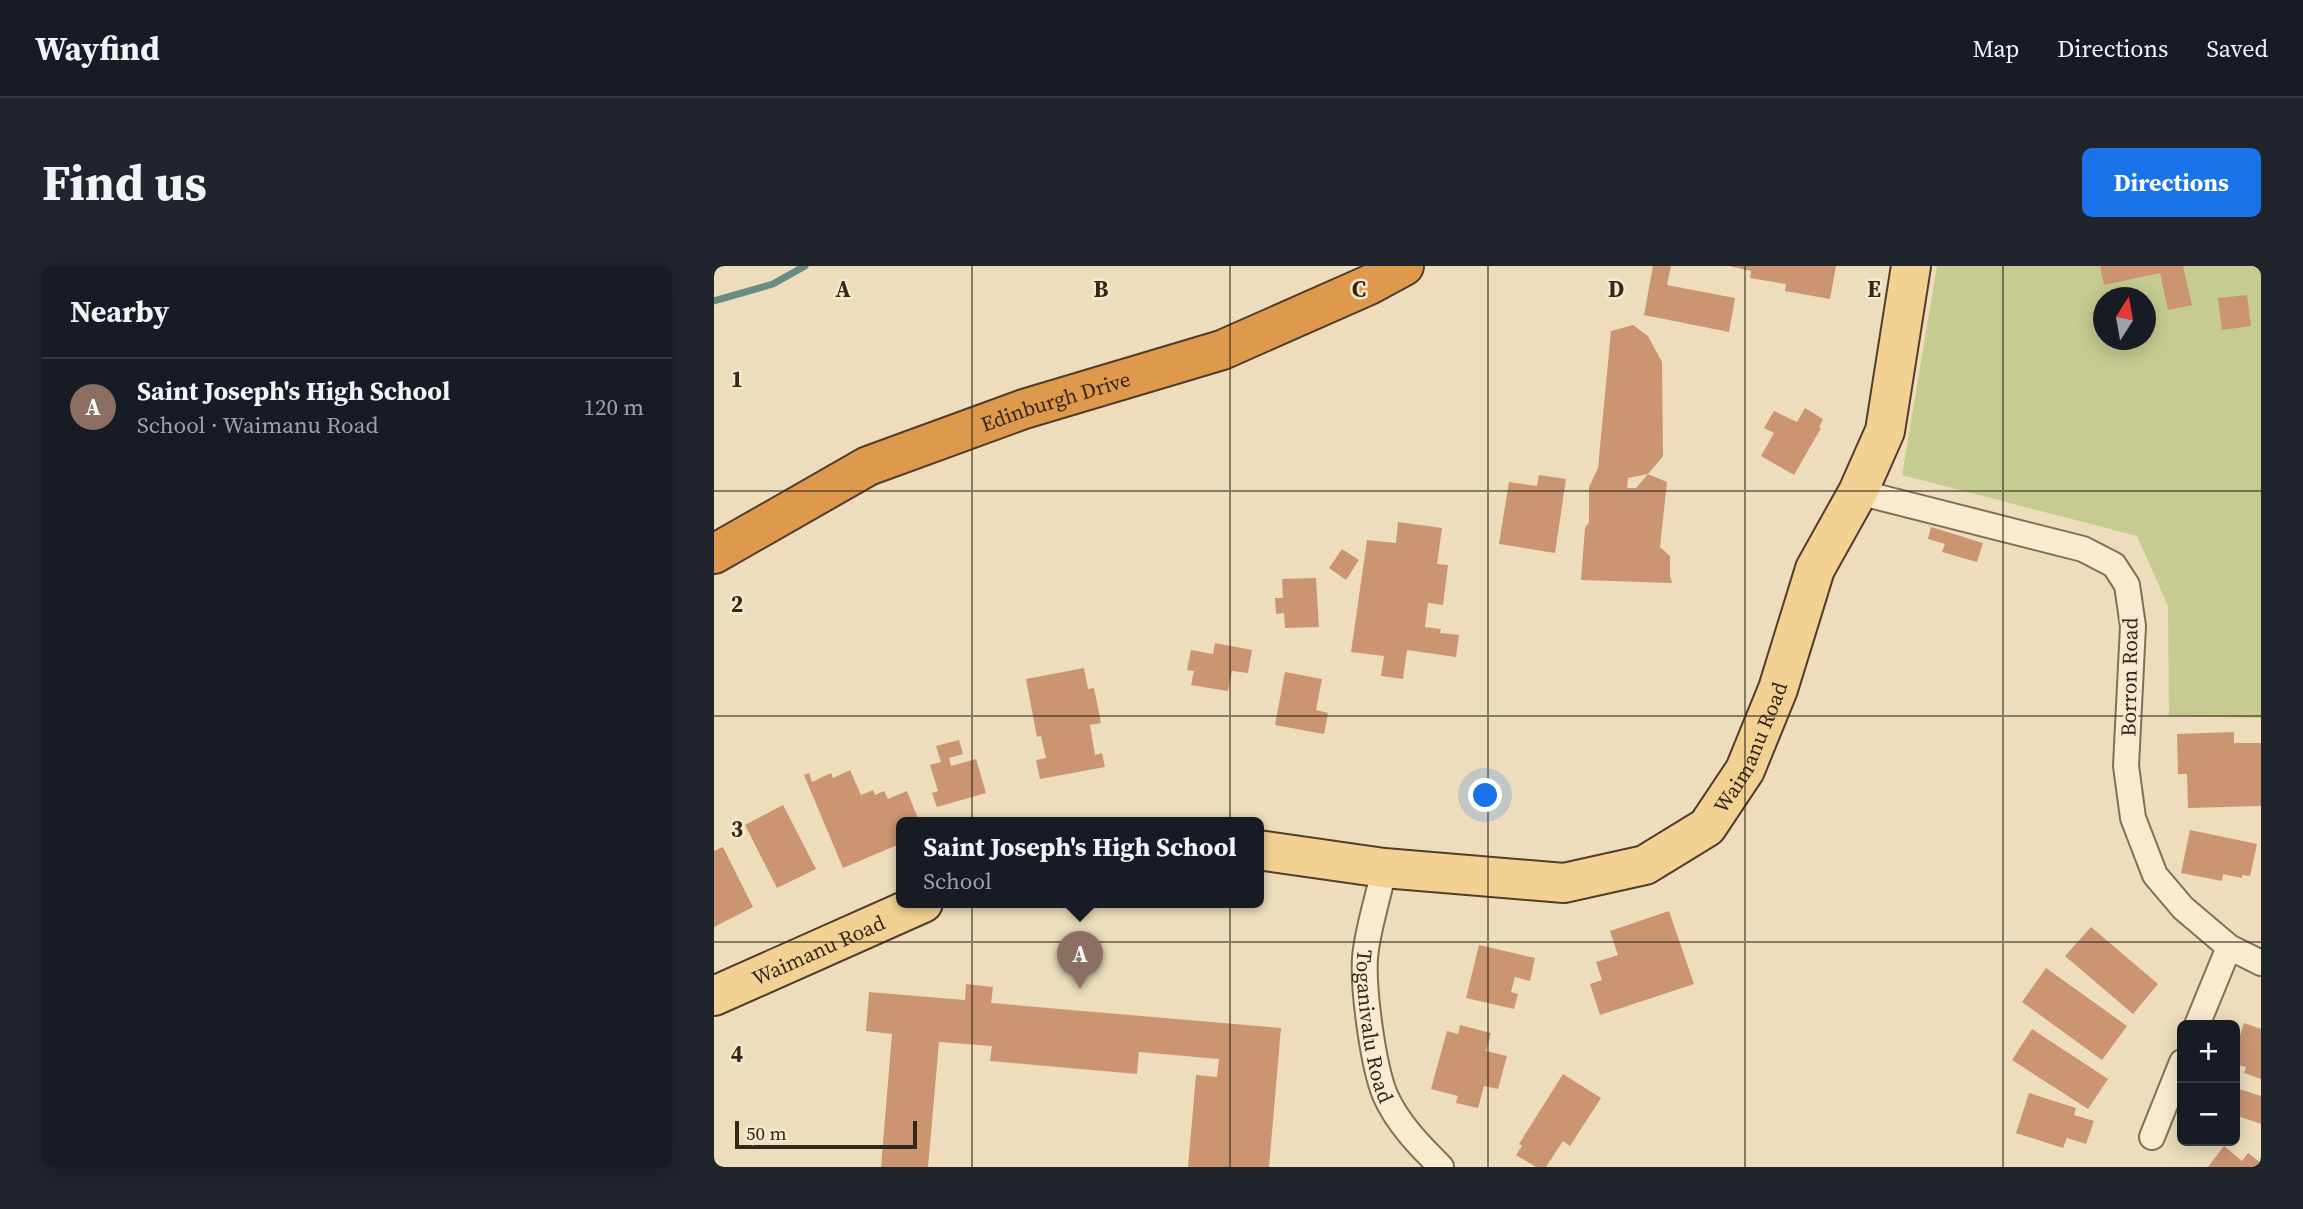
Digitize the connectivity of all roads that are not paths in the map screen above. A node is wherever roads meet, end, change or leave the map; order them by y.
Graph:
1 (1404, 266) edge
2 (1911, 266) edge
3 (1858, 492) junction
4 (714, 554) edge
5 (1264, 851) edge
6 (1384, 868) junction
7 (912, 908) edge
8 (2229, 947) junction
9 (2261, 963) edge
10 (714, 996) edge
11 (2199, 1020) edge
12 (2177, 1074) edge
13 (2152, 1137) dead end
14 (1441, 1167) edge

1 - 4 highway, Edinburgh Drive
2 - 3 main road, Waimanu Road
3 - 6 main road, Waimanu Road
3 - 8 street, Borron Road
5 - 6 main road, Waimanu Road
6 - 14 street, Toganivalu Road
7 - 10 main road, Waimanu Road
8 - 9 street, Borron Road
8 - 11 street
12 - 13 street

